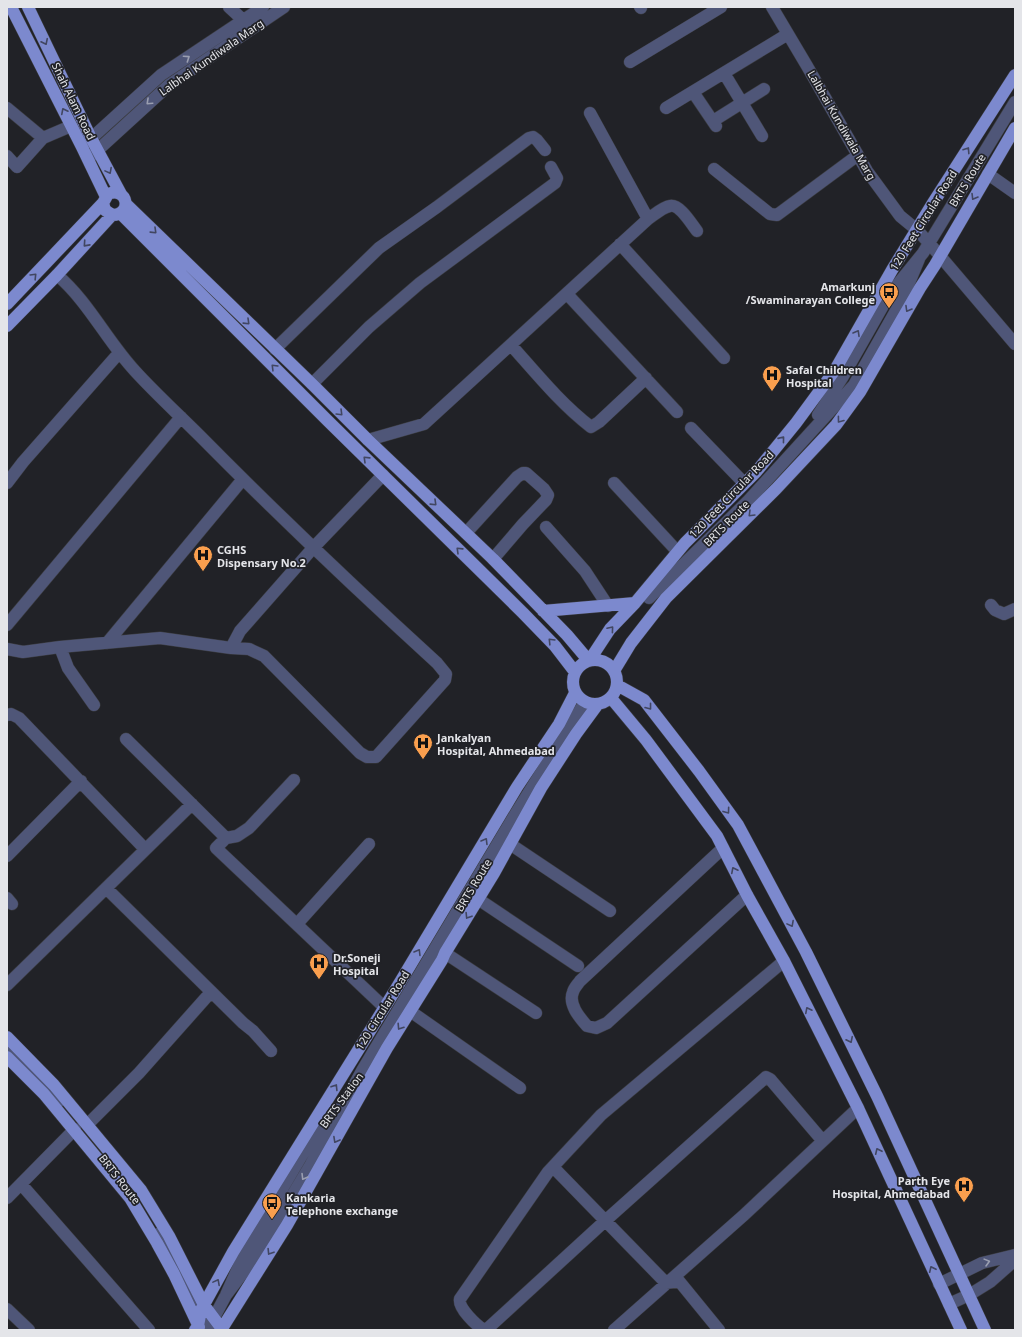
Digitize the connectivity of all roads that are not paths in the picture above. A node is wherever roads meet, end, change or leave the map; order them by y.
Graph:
1 (11, 7) edge
2 (28, 7) edge
3 (229, 7) edge
4 (263, 7) edge
5 (284, 7) edge
6 (721, 7) edge
7 (772, 7) edge
8 (243, 20) junction
9 (788, 34) junction
10 (630, 62) dead end
11 (724, 73) junction
12 (1015, 75) edge
13 (165, 80) junction
14 (764, 89) dead end
15 (693, 92) junction
16 (1015, 102) edge
17 (742, 103) junction
18 (7, 108) edge
19 (666, 108) dead end
20 (590, 113) dead end
21 (71, 126) junction
22 (1015, 128) edge
23 (762, 136) dead end
24 (44, 138) junction
25 (91, 138) junction
26 (82, 147) junction
27 (98, 150) junction
28 (545, 150) dead end
29 (858, 155) junction
30 (7, 156) edge
31 (88, 159) junction
32 (551, 167) dead end
33 (714, 169) dead end
34 (988, 174) junction
35 (1015, 193) edge
36 (104, 200) junction
37 (120, 207) junction
38 (648, 219) junction
39 (917, 230) junction
40 (697, 231) dead end
41 (929, 243) junction
42 (620, 244) junction
43 (940, 256) junction
44 (57, 275) junction
45 (567, 294) junction
46 (7, 304) edge
47 (7, 326) edge
48 (1015, 343) edge
49 (511, 345) junction
50 (275, 349) junction
51 (119, 353) junction
52 (724, 358) dead end
53 (646, 378) junction
54 (312, 384) junction
55 (677, 412) dead end
56 (181, 417) junction
57 (691, 428) dead end
58 (368, 440) junction
59 (383, 475) junction
60 (243, 480) junction
61 (7, 483) edge
62 (614, 483) dead end
63 (744, 483) junction
64 (546, 527) dead end
65 (466, 533) junction
66 (312, 548) junction
67 (678, 551) junction
68 (493, 559) junction
69 (649, 598) dead end
70 (635, 603) junction
71 (991, 605) dead end
72 (608, 606) junction
73 (1015, 609) edge
74 (543, 611) junction
75 (7, 625) edge
76 (106, 643) junction
77 (60, 647) junction
78 (231, 648) junction
79 (7, 649) edge
80 (589, 661) junction
81 (614, 671) junction
82 (575, 672) junction
83 (617, 685) junction
84 (575, 693) junction
85 (611, 698) junction
86 (585, 702) junction
87 (94, 704) dead end
88 (598, 704) junction
89 (7, 714) edge
90 (126, 739) dead end
91 (294, 780) dead end
92 (81, 781) junction
93 (192, 804) junction
94 (226, 838) junction
95 (370, 844) dead end
96 (510, 844) junction
97 (723, 848) junction
98 (145, 849) junction
99 (7, 856) edge
100 (106, 888) junction
101 (747, 895) junction
102 (478, 899) junction
103 (610, 911) dead end
104 (297, 924) junction
105 (445, 953) junction
106 (784, 962) junction
107 (578, 966) dead end
108 (7, 985) edge
109 (211, 992) junction
110 (384, 1007) junction
111 (410, 1011) junction
112 (536, 1012) dead end
113 (7, 1038) edge
114 (7, 1048) edge
115 (271, 1051) dead end
116 (7, 1057) edge
117 (363, 1069) joint
118 (520, 1088) dead end
119 (858, 1108) junction
120 (88, 1124) junction
121 (75, 1130) junction
122 (822, 1140) junction
123 (553, 1167) junction
124 (21, 1184) junction
125 (7, 1198) edge
126 (605, 1221) junction
127 (1015, 1255) edge
128 (1015, 1260) edge
129 (960, 1274) junction
130 (666, 1284) junction
131 (939, 1284) junction
132 (969, 1295) junction
133 (949, 1304) junction
134 (203, 1308) junction
135 (7, 1309) edge
136 (210, 1328) edge
137 (29, 1330) edge
138 (149, 1330) edge
139 (485, 1330) edge
140 (614, 1330) edge
141 (719, 1330) edge
142 (961, 1330) edge
143 (985, 1330) edge

21 -> 1 main road
2 -> 25 main road, Shah Alam Road
3 - 8 street
4 - 8 street, Lalbhai Kundiwala Marg
5 - 13 street, Lalbhai Kundiwala Marg
6 - 10 street
7 - 9 street, Lalbhai Kundiwala Marg
13 -> 8 street, Lalbhai Kundiwala Marg
9 - 11 street
9 - 29 street, Lalbhai Kundiwala Marg
11 - 15 street
11 - 17 street
39 -> 12 main road, 120 Feet Circular Road
13 - 25 street, Lalbhai Kundiwala Marg
13 -> 27 street, Lalbhai Kundiwala Marg
14 - 17 street
15 - 17 street
15 - 19 street
16 - 41 street, BRTS Route
17 - 23 street
18 - 24 street
20 - 38 street
21 - 24 street
21 - 26 main road
22 - 34 main road
24 - 30 street
25 - 26 street, Lalbhai Kundiwala Marg
25 - 27 main road, Shah Alam Road
26 - 31 main road
27 - 31 street, Lalbhai Kundiwala Marg
27 -> 37 main road, Shah Alam Road
28 - 50 street
29 - 33 street
29 - 39 street, Lalbhai Kundiwala Marg
31 - 36 main road
32 - 54 street
34 - 35 street
34 -> 43 main road
36 - 37 main road
36 - 37 main road
46 -> 36 main road
37 -> 44 main road
37 -> 50 main road
59 -> 37 main road
38 - 40 street
38 - 42 street
39 - 41 street, Lalbhai Kundiwala Marg
63 -> 39 main road, 120 Feet Circular Road
41 - 43 street, Lalbhai Kundiwala Marg
41 - 69 street, BRTS Route
42 - 45 street
42 - 52 street
43 - 48 street, Lalbhai Kundiwala Marg
43 -> 81 main road
44 - 47 main road
44 - 51 street
45 - 49 street
45 - 53 street
49 - 53 street
49 - 58 street
50 - 54 main road
51 - 56 street
51 - 61 street
53 - 55 street
54 -> 58 main road
56 - 60 street
56 - 75 street
57 - 63 street
58 -> 65 main road
59 - 66 street
82 -> 59 main road
60 - 66 street
60 - 76 street
62 - 67 street
63 - 67 main road, 120 Feet Circular Road
64 - 72 street
65 - 68 main road
65 - 68 street
66 - 78 street
66 - 78 street
67 - 70 main road, 120 Feet Circular Road
68 - 74 main road
70 - 72 main road
80 -> 70 main road, 120 Feet Circular Road
71 - 73 street
72 - 74 main road
74 - 80 main road
76 - 77 street
76 - 78 street
77 - 79 street
77 - 87 street
80 - 81 main road
80 - 82 main road
81 - 83 main road
82 - 84 main road
83 - 85 main road
83 -> 129 main road
84 - 86 main road
110 -> 84 main road, 120 Circular Road
85 - 88 main road
85 - 97 main road
86 - 88 main road
86 - 117 street, BRTS Route
88 - 96 main road
89 - 92 street
90 - 93 street
91 - 94 street
92 - 98 street
92 - 99 street
93 - 94 street
93 - 98 street
94 - 104 street
95 - 104 street
96 - 102 main road
96 - 103 street
101 -> 97 main road
97 - 101 street
98 - 100 street
100 - 108 street
100 - 109 street
101 - 106 main road
102 -> 105 main road
102 - 107 street
104 - 110 street
105 - 111 main road
105 - 112 street
119 -> 106 main road
106 - 123 street
109 - 115 street
109 - 120 street
134 -> 110 main road, 120 Circular Road
111 - 118 street
111 -> 136 main road
113 - 120 main road
114 - 134 street, BRTS Route
116 - 121 main road
117 - 136 street, BRTS Station
119 - 122 street
131 -> 119 main road
120 - 134 main road
121 - 124 street
121 - 136 main road
122 - 126 street
122 - 130 street
123 - 126 street
123 - 139 street
124 - 125 street
124 - 138 street
126 - 130 street
126 - 139 street
129 -> 127 street
128 - 132 street
129 - 131 street
129 - 132 main road
130 - 140 street
130 - 141 street
131 - 133 main road
132 - 133 street
132 - 143 main road
133 - 142 main road
134 - 136 main road, 120 Circular Road
134 - 136 main road
135 - 137 street

